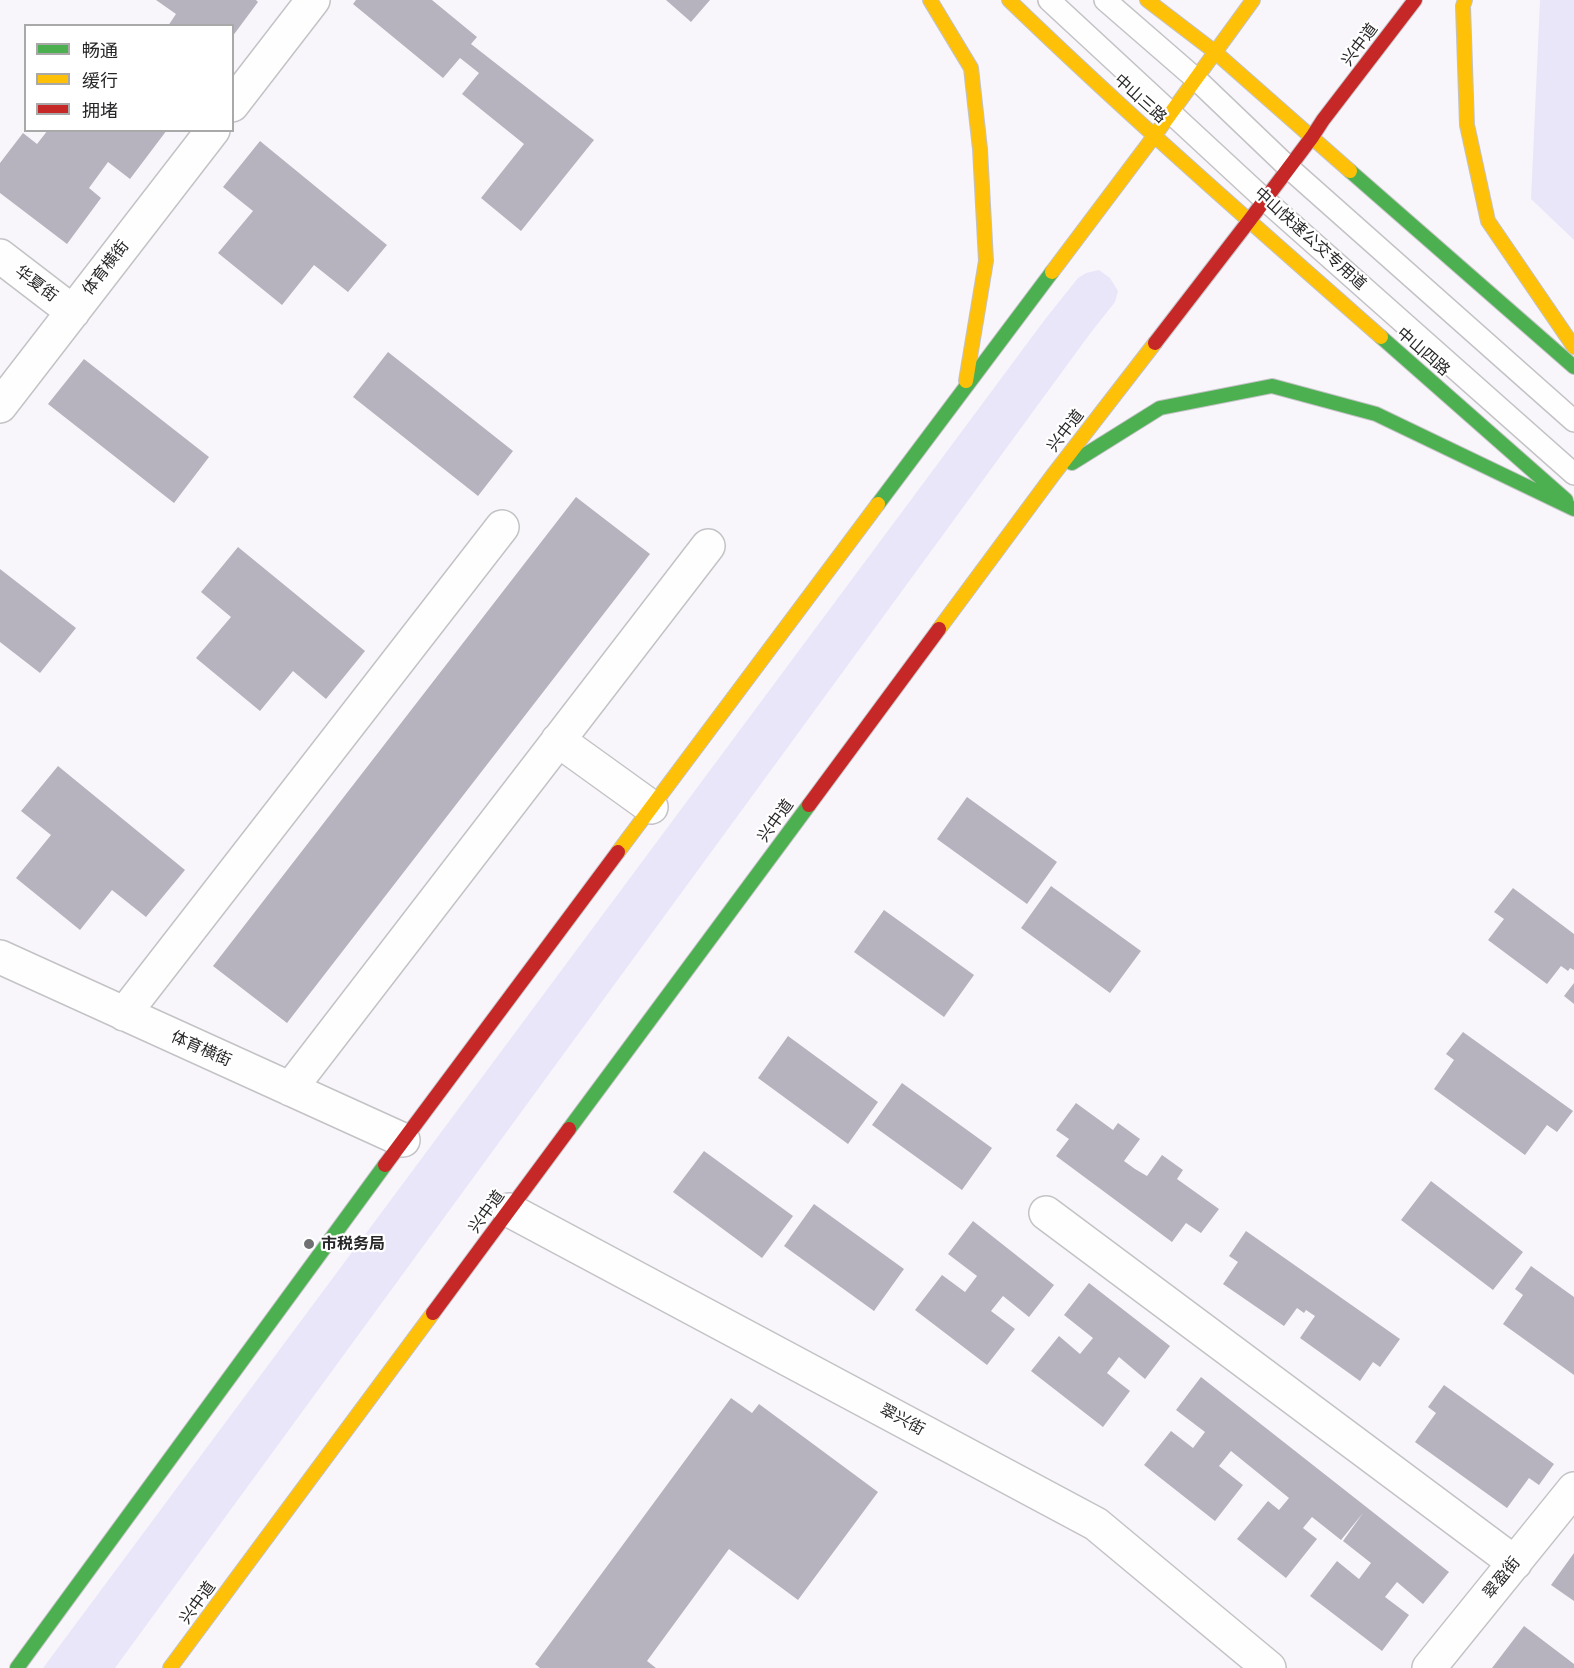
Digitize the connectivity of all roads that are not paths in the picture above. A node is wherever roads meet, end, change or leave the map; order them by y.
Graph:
1 (313, 0) edge
2 (930, 0) edge
3 (1009, 0) edge
4 (1049, 0) edge
5 (1105, 0) edge
6 (1147, 0) edge
7 (1253, 0) edge
8 (1415, 0) edge
9 (1465, 0) edge
10 (1215, 52) junction
11 (1196, 79) junction
12 (234, 102) edge
13 (1172, 112) junction
14 (211, 132) edge
15 (1155, 135) junction
16 (1312, 138) junction
17 (1289, 168) junction
18 (1265, 200) junction
19 (1250, 221) junction
20 (0, 256) edge
21 (73, 312) junction
22 (1574, 347) edge
23 (1574, 367) edge
24 (965, 387) junction
25 (0, 406) edge
26 (1574, 420) edge
27 (1574, 474) edge
28 (1053, 475) junction
29 (1574, 508) edge
30 (502, 527) dead end
31 (708, 546) dead end
32 (558, 740) junction
33 (651, 807) junction
34 (0, 957) edge
35 (124, 1014) junction
36 (290, 1089) junction
37 (403, 1140) junction
38 (509, 1210) junction
39 (1046, 1212) dead end
40 (1574, 1489) edge
41 (1515, 1563) junction
42 (16, 1668) edge
43 (170, 1668) edge
44 (1269, 1668) edge
45 (1430, 1668) edge

1 - 12 street
2 - 24 main road
3 - 15 main road, 中山三路
4 - 13 lane, 中山快速公交专用道
5 - 11 lane
6 - 10 main road
7 - 10 main road
8 - 16 main road, 兴中道
9 - 22 main road
10 - 11 main road
10 - 16 main road
11 - 13 main road
11 - 17 lane
13 - 15 main road
13 - 18 lane, 中山快速公交专用道
14 - 21 street, 体育横街
15 - 19 main road, 中山三路
15 - 24 main road
16 - 17 main road, 兴中道
16 - 23 main road
17 - 18 main road, 兴中道
17 - 26 lane
18 - 19 main road, 兴中道
18 - 27 lane, 中山快速公交专用道
19 - 28 main road, 兴中道
19 - 29 main road, 中山四路
20 - 21 street, 华夏街
21 - 25 street, 体育横街
24 - 33 main road
28 - 29 main road
28 - 38 main road, 兴中道
30 - 35 street
31 - 32 street
32 - 33 street
32 - 36 street
33 - 37 main road
34 - 35 street, 体育横街
35 - 36 street, 体育横街
36 - 37 street, 体育横街
37 - 42 main road
38 - 43 main road, 兴中道
38 - 44 street, 翠兴街
39 - 41 street
40 - 41 street, 翠盈街
41 - 45 street, 翠盈街

